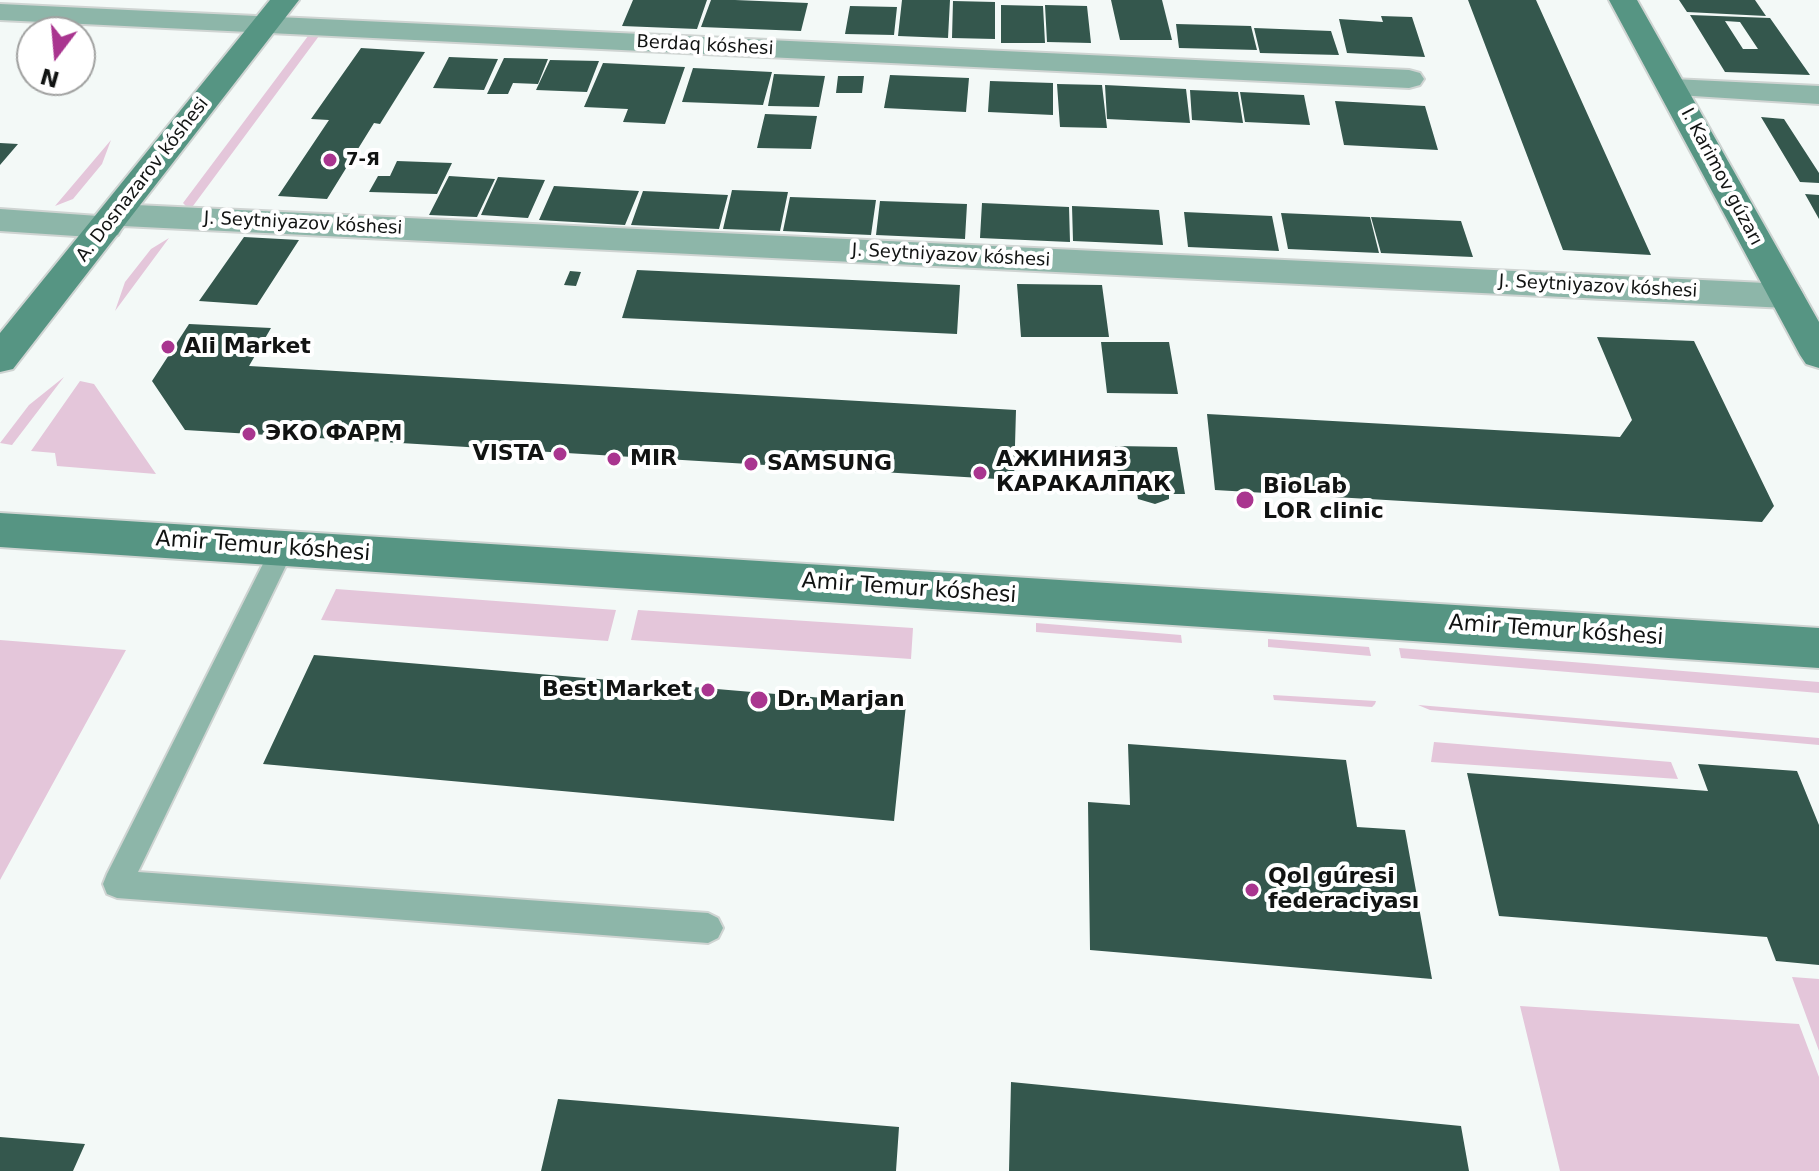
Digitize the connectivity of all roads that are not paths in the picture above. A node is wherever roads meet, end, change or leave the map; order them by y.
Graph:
1 (1623, 0) edge
2 (0, 12) edge
3 (275, 12) edge
4 (1409, 79) dead end
5 (1673, 88) junction
6 (1819, 95) edge
7 (0, 220) edge
8 (111, 221) junction
9 (1786, 296) junction
10 (1819, 355) edge
11 (0, 359) edge
12 (0, 530) edge
13 (282, 549) junction
14 (1819, 648) edge
15 (708, 928) dead end

1 - 5 main road, I. Karimov gúzarı
2 - 3 street, Berdaq kóshesi
3 - 4 street, Berdaq kóshesi
3 - 8 main road, A. Dosnazarov kóshesi
5 - 6 street
5 - 9 main road, I. Karimov gúzarı
7 - 8 street, J. Seytniyazov kóshesi
8 - 9 street, J. Seytniyazov kóshesi
8 - 11 main road, A. Dosnazarov kóshesi
9 - 10 main road, I. Karimov gúzarı
12 - 13 main road, Amir Temur kóshesi
13 - 14 main road, Amir Temur kóshesi
13 - 15 lane

